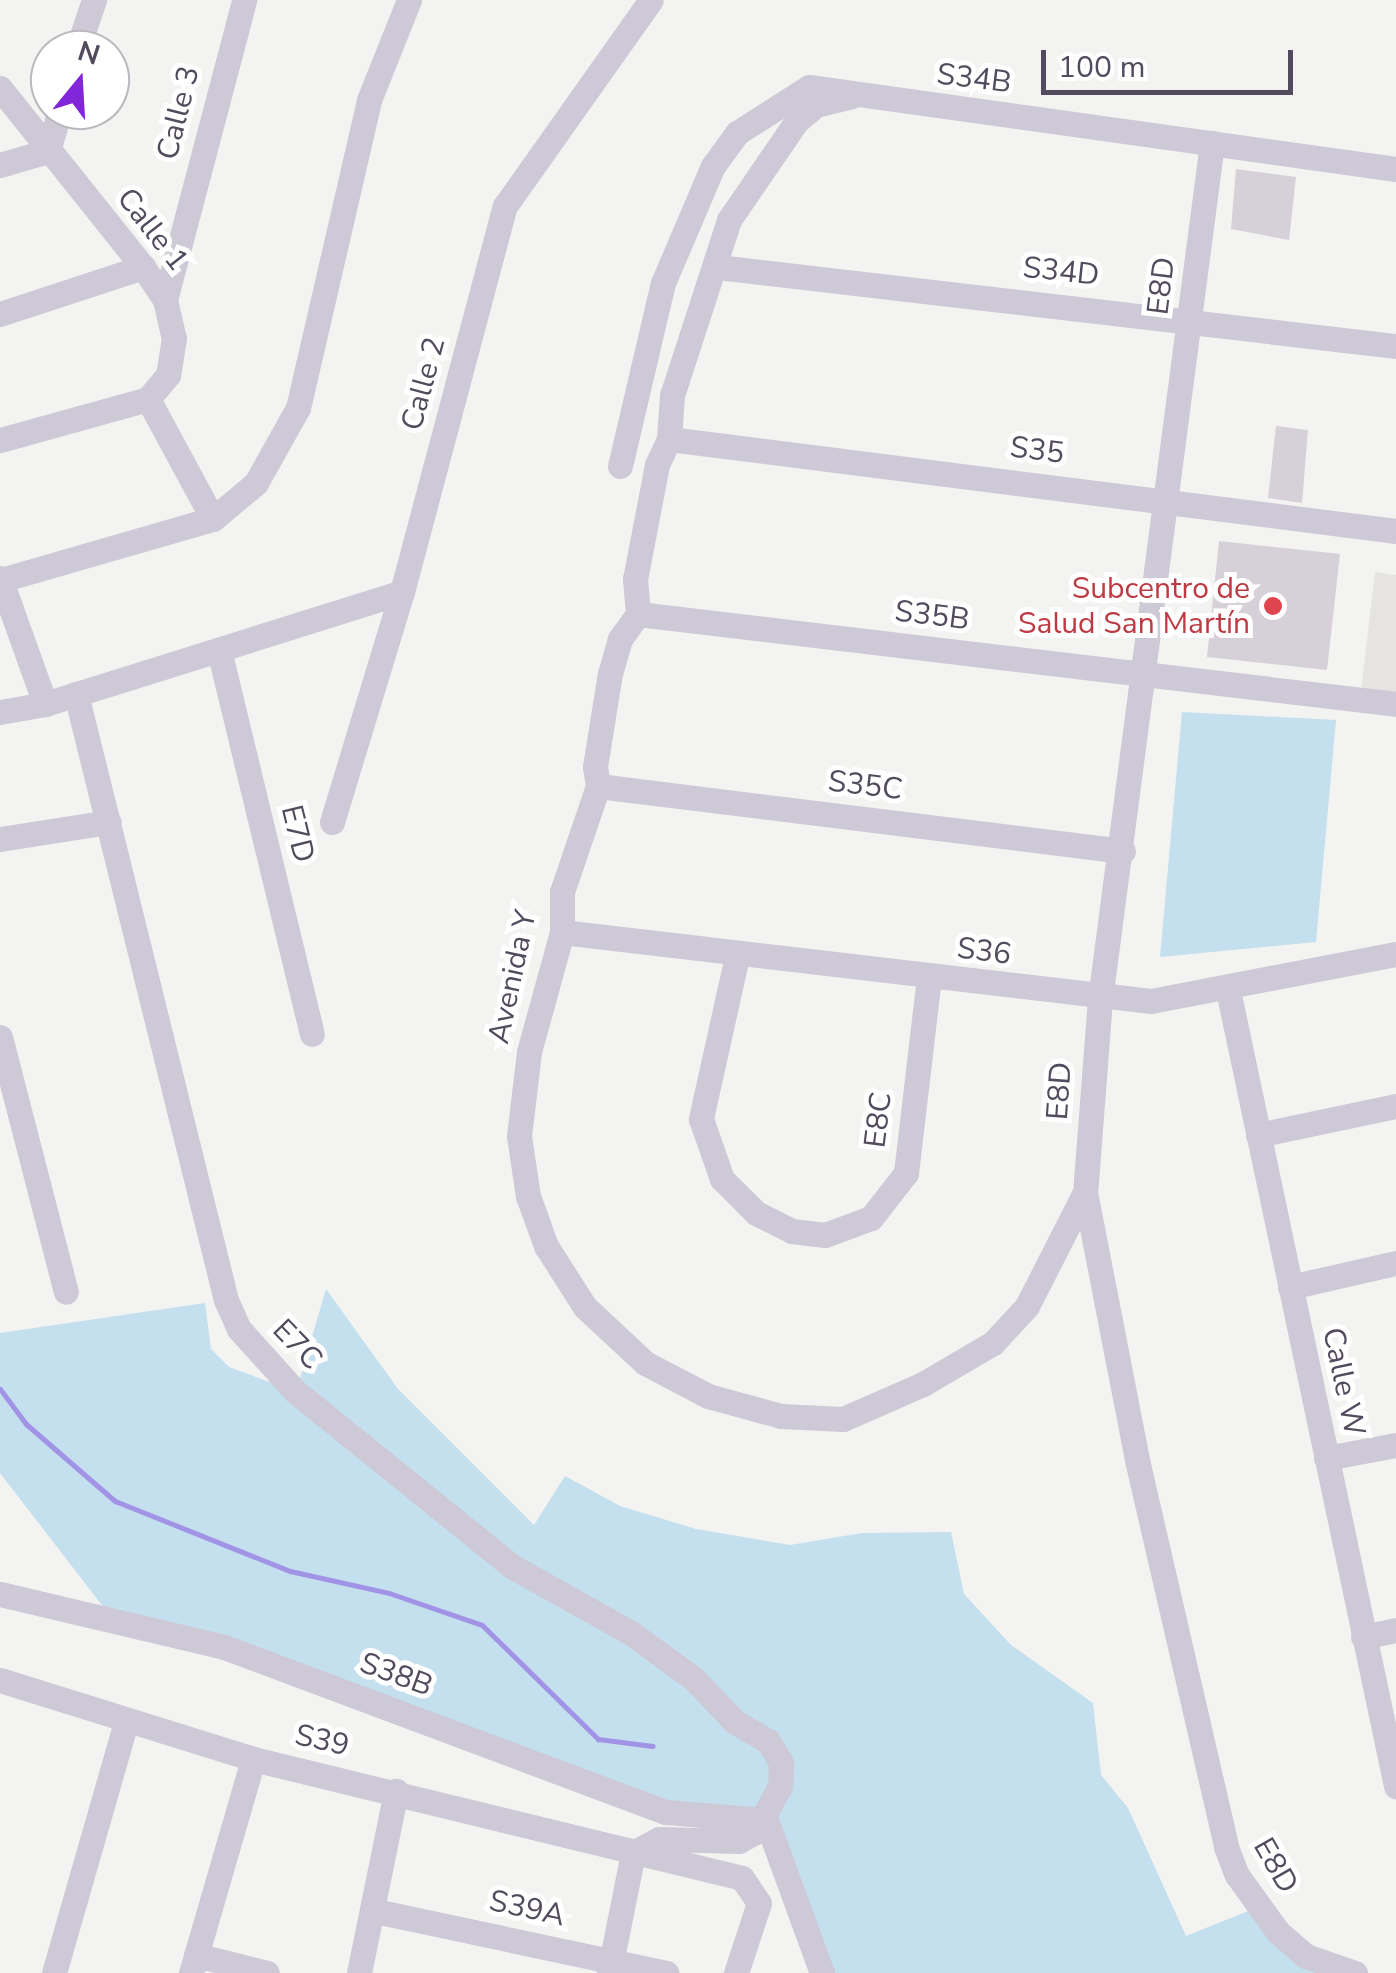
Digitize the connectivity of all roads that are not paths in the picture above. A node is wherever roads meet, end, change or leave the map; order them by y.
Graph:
1 (94, 0) edge
2 (244, 0) edge
3 (408, 0) edge
4 (652, 0) edge
5 (84, 30) edge
6 (0, 88) edge
7 (852, 96) junction
8 (54, 130) edge
9 (1212, 143) junction
10 (48, 152) junction
11 (0, 164) edge
12 (1396, 169) edge
13 (142, 267) junction
14 (718, 267) junction
15 (165, 300) junction
16 (0, 314) edge
17 (1191, 318) junction
18 (1396, 346) edge
19 (148, 399) junction
20 (670, 438) junction
21 (0, 440) edge
22 (620, 466) dead end
23 (1165, 500) junction
24 (213, 519) junction
25 (1396, 532) edge
26 (0, 579) edge
27 (402, 592) junction
28 (638, 614) junction
29 (219, 650) junction
30 (1145, 674) junction
31 (76, 694) junction
32 (44, 704) junction
33 (1396, 704) edge
34 (0, 712) edge
35 (598, 786) junction
36 (109, 822) junction
37 (332, 822) dead end
38 (0, 839) edge
39 (1123, 851) junction
40 (562, 932) junction
41 (1396, 954) edge
42 (737, 956) junction
43 (928, 977) junction
44 (1228, 990) junction
45 (1100, 999) junction
46 (312, 1034) dead end
47 (0, 1037) edge
48 (1396, 1106) edge
49 (1258, 1134) junction
50 (1085, 1192) junction
51 (1396, 1263) edge
52 (1290, 1287) junction
53 (66, 1292) dead end
54 (1396, 1445) edge
55 (1326, 1458) junction
56 (0, 1594) edge
57 (1396, 1630) edge
58 (1363, 1637) junction
59 (0, 1680) edge
60 (126, 1722) junction
61 (253, 1759) junction
62 (1396, 1786) edge
63 (396, 1792) junction
64 (766, 1820) junction
65 (633, 1852) junction
66 (375, 1911) junction
67 (194, 1964) edge
68 (611, 1966) edge
69 (54, 1973) edge
70 (268, 1973) edge
71 (359, 1973) edge
72 (666, 1973) edge
73 (736, 1973) edge
74 (822, 1973) edge
75 (1356, 1973) edge

1 - 5 street
2 - 15 street, Calle 3
3 - 24 street
4 - 27 street, Calle 2
6 - 10 street, Calle 1
7 - 9 street, S34B
7 - 14 street, Avenida Y
7 - 22 street, S34B
8 - 10 street
9 - 12 street, S34B
9 - 17 street, E8D
10 - 11 street
10 - 13 street, Calle 1
13 - 15 street, Calle 1
13 - 16 street
14 - 17 street, S34D
14 - 20 street, Avenida Y
15 - 19 street, Calle 1
17 - 18 street, S34D
17 - 23 street, E8D
19 - 21 street
19 - 24 street
20 - 23 street, S35
20 - 28 street, Avenida Y
23 - 25 street, S35
23 - 30 street, E8D
24 - 26 street
26 - 32 street
27 - 29 street
27 - 37 street, Calle 2
28 - 30 street, S35B
28 - 35 street, Avenida Y
29 - 31 street
29 - 46 street, E7D
30 - 33 street, S35B
30 - 39 street, E8D
31 - 32 street
31 - 36 street, E7C
32 - 34 street
35 - 39 street, S35C
35 - 40 street, Avenida Y
36 - 38 street
36 - 64 street, E7C
39 - 45 street, E8D
40 - 42 street, S36
40 - 50 street, Avenida Y
41 - 44 street, S36
42 - 43 street, S36
42 - 43 street, E8C
43 - 45 street, S36
44 - 45 street, S36
44 - 49 street, Calle W
45 - 50 street, E8D
47 - 53 street
48 - 49 street
49 - 52 street, Calle W
50 - 75 street, E8D
51 - 52 street
52 - 55 street, Calle W
54 - 55 street
55 - 58 street, Calle W
56 - 64 street, S38B
57 - 58 street
58 - 62 street, Calle W
59 - 60 street, S39
60 - 61 street, S39
60 - 69 street
61 - 63 street, S39
61 - 67 street
63 - 65 street, S39
63 - 66 street
64 - 65 street
64 - 74 street
65 - 68 street
65 - 73 street, S39
66 - 68 street, S39A
66 - 71 street
67 - 70 street
68 - 72 street, S39A

